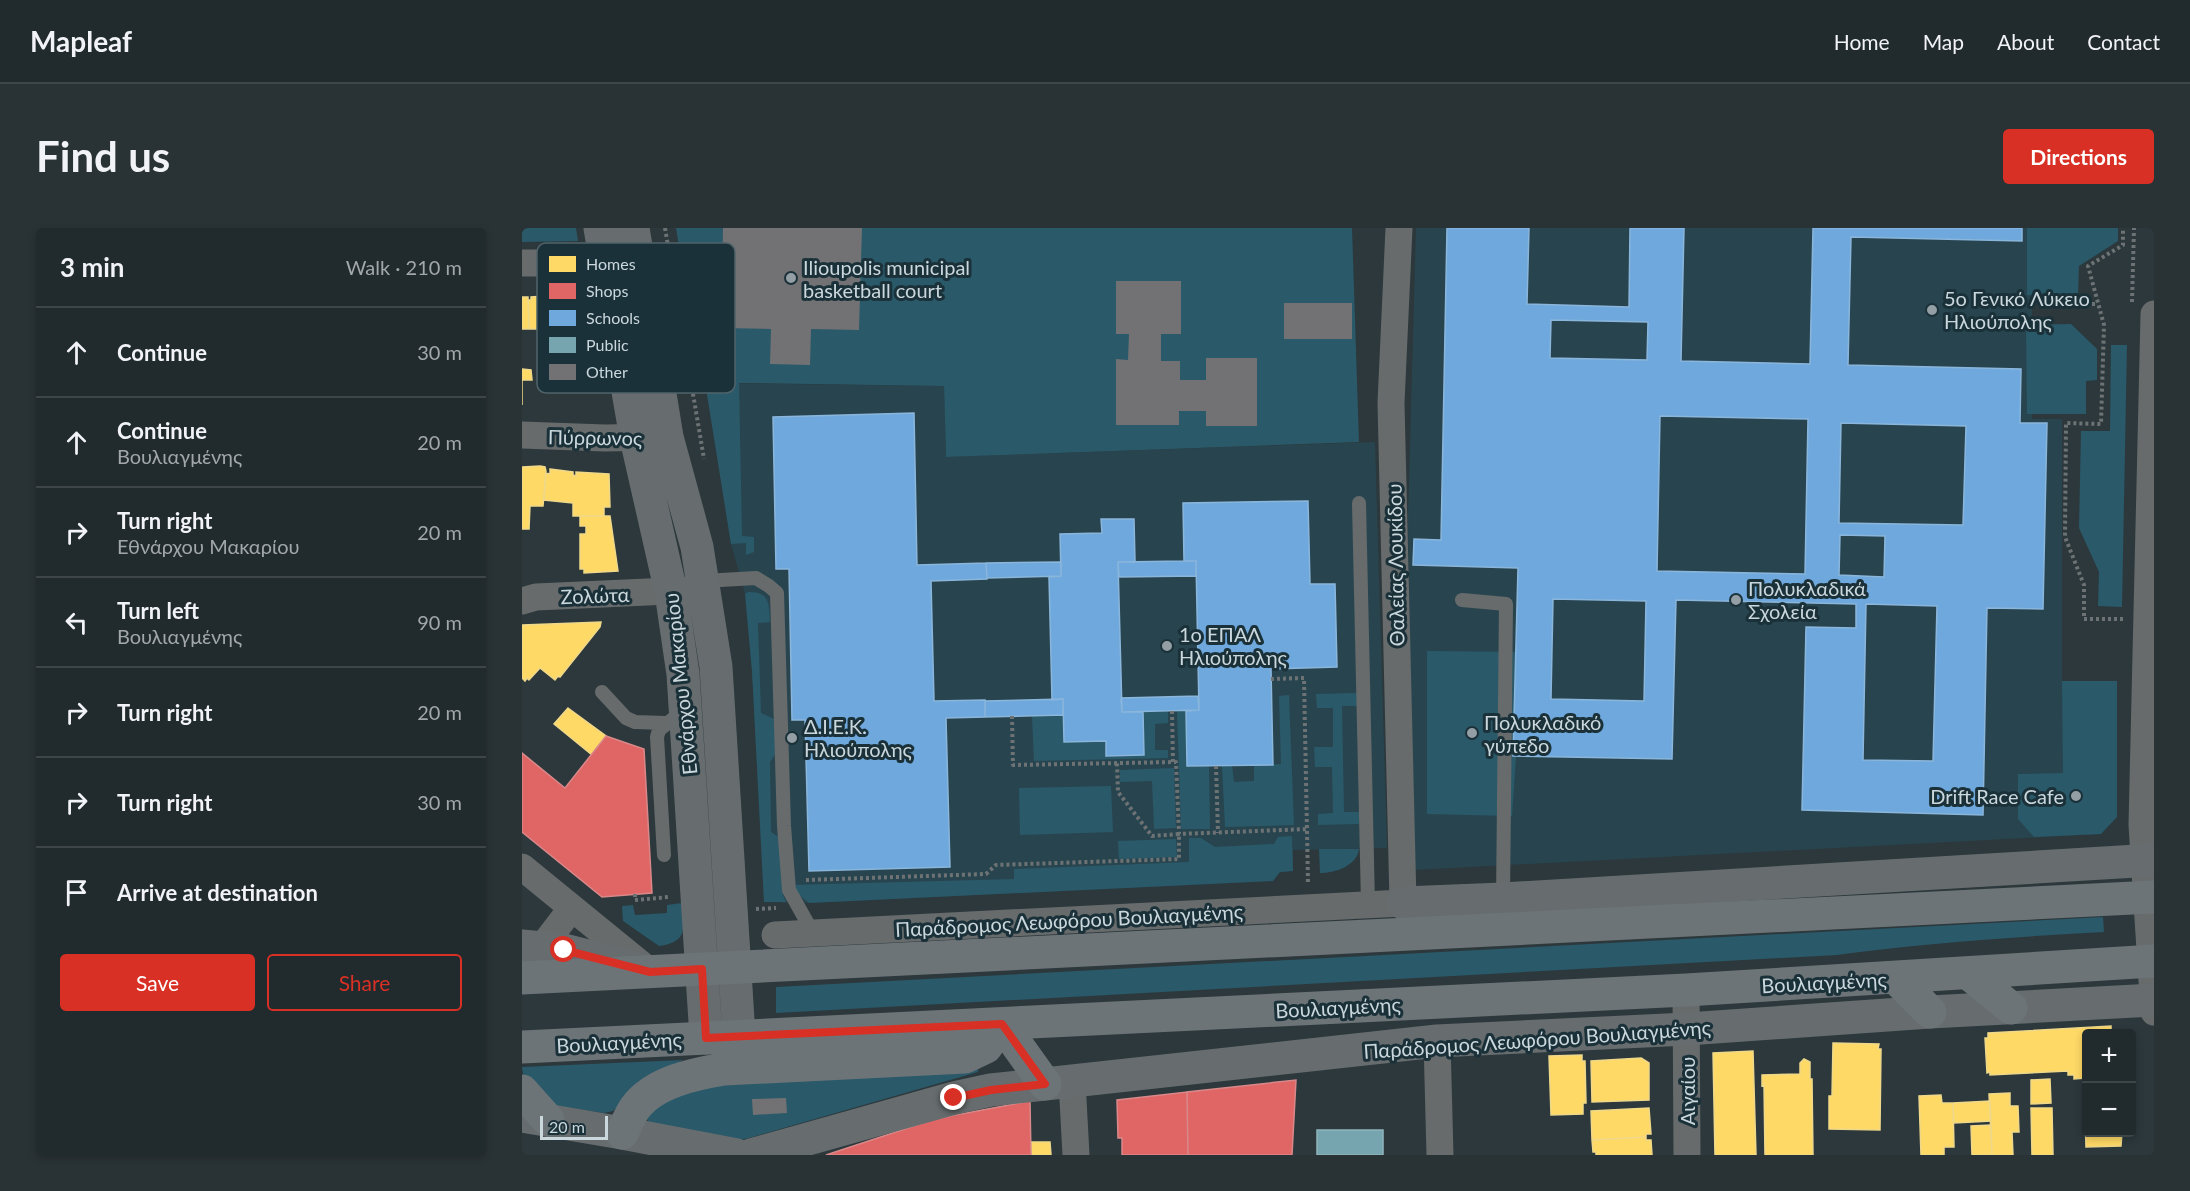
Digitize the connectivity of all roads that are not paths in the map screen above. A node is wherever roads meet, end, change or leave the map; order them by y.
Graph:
1 (600, 228) edge
2 (633, 228) edge
3 (1399, 228) edge
4 (603, 243) edge
5 (636, 243) edge
6 (2143, 313) edge
7 (641, 393) edge
8 (649, 393) edge
9 (2153, 433) edge
10 (522, 435) edge
11 (652, 437) junction
12 (1359, 503) dead end
13 (704, 585) junction
14 (671, 592) junction
15 (522, 600) edge
16 (1462, 600) dead end
17 (2150, 610) edge
18 (602, 692) dead end
19 (684, 697) junction
20 (665, 723) junction
21 (664, 855) dead end
22 (2149, 861) edge
23 (522, 867) edge
24 (2151, 897) edge
25 (1503, 899) junction
26 (1403, 903) junction
27 (1368, 904) junction
28 (571, 909) junction
29 (813, 933) junction
30 (775, 935) dead end
31 (532, 947) edge
32 (2153, 961) edge
33 (735, 967) junction
34 (702, 969) junction
35 (650, 972) junction
36 (1968, 973) junction
37 (522, 978) edge
38 (1896, 978) junction
39 (1686, 990) junction
40 (2154, 1004) edge
41 (2011, 1008) junction
42 (1930, 1012) junction
43 (1002, 1024) junction
44 (1687, 1029) junction
45 (739, 1036) junction
46 (706, 1038) junction
47 (1437, 1041) junction
48 (522, 1047) edge
49 (1058, 1083) junction
50 (522, 1091) edge
51 (535, 1118) edge
52 (622, 1132) junction
53 (737, 1155) edge
54 (751, 1155) edge
55 (1076, 1155) edge
56 (1440, 1155) edge
57 (1687, 1155) edge

1 - 4 street, Εθνάρχου Μακαρίου
2 - 5 street, Εθνάρχου Μακαρίου
3 - 26 street, Θαλείας Λουκίδου
6 - 9 street
7 - 11 street, Εθνάρχου Μακαρίου
8 - 11 street, Εθνάρχου Μακαρίου
9 - 17 street
10 - 11 street, Πύρρωνος
11 - 13 street, Εθνάρχου Μακαρίου
11 - 14 street, Εθνάρχου Μακαρίου
12 - 27 lane
13 - 14 street, Ζολώτα
13 - 29 lane
13 - 33 street, Εθνάρχου Μακαρίου
14 - 15 street, Ζολώτα
14 - 19 street, Εθνάρχου Μακαρίου
16 - 25 lane
17 - 22 street
18 - 20 lane
19 - 20 lane
19 - 34 street, Εθνάρχου Μακαρίου
20 - 21 lane
22 - 24 street
22 - 25 street, Παράδρομος Λεωφόρου Βουλιαγμένης
23 - 28 street
24 - 32 street
24 - 33 main road
25 - 26 street, Παράδρομος Λεωφόρου Βουλιαγμένης
26 - 27 street, Παράδρομος Λεωφόρου Βουλιαγμένης
27 - 29 street, Παράδρομος Λεωφόρου Βουλιαγμένης
28 - 31 street
28 - 35 street
29 - 30 street, Παράδρομος Λεωφόρου Βουλιαγμένης
31 - 35 street
32 - 36 main road, Βουλιαγμένης
32 - 40 street
33 - 34 main road
33 - 45 street, Εθνάρχου Μακαρίου
34 - 35 main road
34 - 46 street, Εθνάρχου Μακαρίου
35 - 37 main road
36 - 38 main road, Βουλιαγμένης
36 - 41 main road
38 - 39 main road, Βουλιαγμένης
38 - 42 main road
39 - 43 main road, Βουλιαγμένης
39 - 44 street, Αιγαίου
40 - 41 street, Παράδρομος Λεωφόρου Βουλιαγμένης
41 - 42 street, Παράδρομος Λεωφόρου Βουλιαγμένης
42 - 44 street, Παράδρομος Λεωφόρου Βουλιαγμένης
43 - 45 main road, Βουλιαγμένης
43 - 49 main road
43 - 52 main road
44 - 47 street, Παράδρομος Λεωφόρου Βουλιαγμένης
44 - 57 street, Αιγαίου
45 - 46 main road, Βουλιαγμένης
46 - 48 main road, Βουλιαγμένης
47 - 49 street, Παράδρομος Λεωφόρου Βουλιαγμένης
47 - 56 street
49 - 54 street, Παράδρομος Λεωφόρου Βουλιαγμένης
49 - 55 street
50 - 51 main road
51 - 52 street
52 - 53 street

